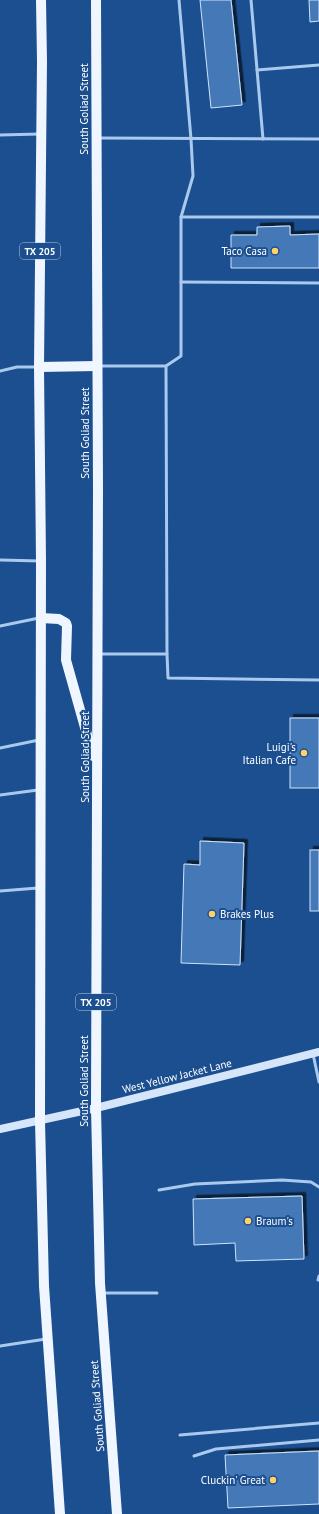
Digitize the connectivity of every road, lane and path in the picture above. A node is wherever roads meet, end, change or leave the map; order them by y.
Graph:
1 (41, 0) edge
2 (96, 0) edge
3 (179, 0) edge
4 (250, 0) edge
5 (319, 65) edge
6 (257, 70) junction
7 (41, 134) junction
8 (0, 135) edge
9 (95, 138) junction
10 (191, 139) junction
11 (262, 139) junction
12 (319, 139) edge
13 (182, 217) junction
14 (319, 218) edge
15 (181, 282) junction
16 (319, 283) edge
17 (97, 366) junction
18 (166, 366) junction
19 (39, 367) junction
20 (0, 371) edge
21 (0, 560) edge
22 (41, 561) junction
23 (41, 618) junction
24 (0, 626) edge
25 (97, 654) junction
26 (167, 654) junction
27 (319, 680) edge
28 (40, 740) junction
29 (0, 748) edge
30 (97, 768) junction
31 (40, 790) junction
32 (0, 795) edge
33 (40, 888) junction
34 (0, 891) edge
35 (316, 1053) edge
36 (319, 1082) edge
37 (96, 1108) junction
38 (40, 1121) junction
39 (0, 1129) edge
40 (319, 1187) edge
41 (159, 1190) dead end
42 (319, 1276) edge
43 (318, 1280) dead end
44 (157, 1292) dead end
45 (100, 1293) junction
46 (48, 1339) junction
47 (0, 1346) edge
48 (319, 1424) edge
49 (180, 1435) dead end
50 (319, 1440) edge
51 (194, 1456) dead end
52 (60, 1514) edge
53 (117, 1514) edge

1 - 7 main road, TX 205
2 - 9 main road, South Goliad Street / TX 205
3 - 10 lane
4 - 6 lane
5 - 6 lane
6 - 11 lane
7 - 8 lane
7 - 19 main road, TX 205
9 - 10 lane
9 - 17 main road, South Goliad Street / TX 205
10 - 11 lane
10 - 13 lane
11 - 12 lane
13 - 14 lane
13 - 15 lane
15 - 16 lane
15 - 18 lane
17 - 18 lane
17 - 19 main road
17 - 25 main road, South Goliad Street / TX 205
18 - 26 lane
19 - 20 lane
19 - 22 main road, TX 205
21 - 22 lane
22 - 23 main road, TX 205
23 - 24 lane
23 - 28 main road, TX 205
23 - 30 main road
25 - 26 lane
25 - 30 main road, South Goliad Street / TX 205
26 - 27 lane
28 - 29 lane
28 - 31 main road, TX 205
30 - 37 main road, South Goliad Street / TX 205
31 - 32 lane
31 - 33 main road, TX 205
33 - 34 lane
33 - 38 main road, TX 205
35 - 36 lane
35 - 37 street, West Yellow Jacket Lane
37 - 38 street, West Yellow Jacket Lane
37 - 45 main road, South Goliad Street / TX 205
38 - 39 street, West Yellow Jacket Lane
38 - 46 main road, TX 205
40 - 41 lane
42 - 43 lane
44 - 45 lane
45 - 53 main road, South Goliad Street / TX 205
46 - 47 lane
46 - 52 main road, TX 205
48 - 49 lane
50 - 51 lane

